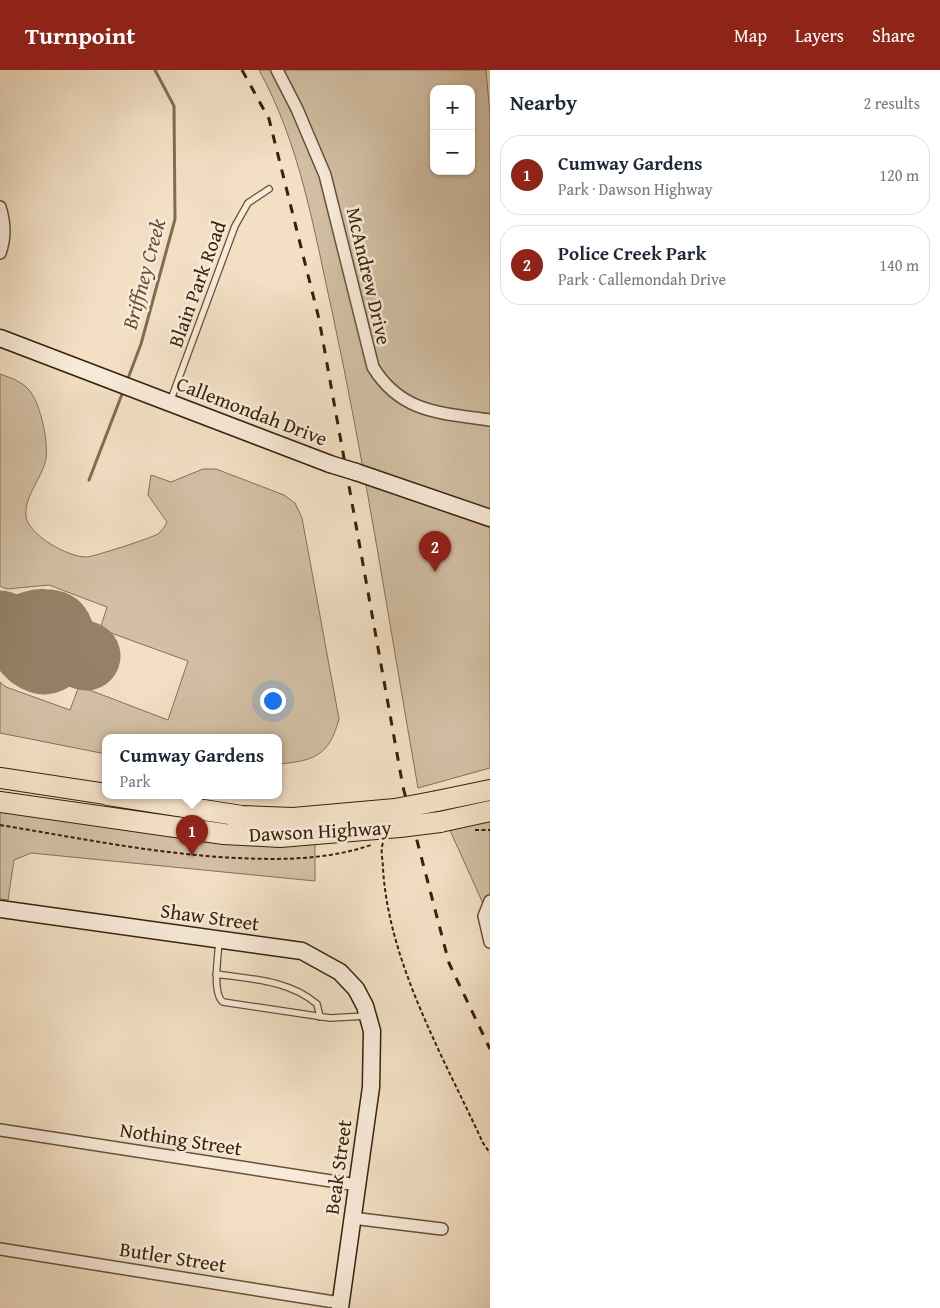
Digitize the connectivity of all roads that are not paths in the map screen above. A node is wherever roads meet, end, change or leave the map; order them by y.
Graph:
1 (277, 70) edge
2 (269, 189) dead end
3 (0, 207) edge
4 (0, 253) edge
5 (0, 338) edge
6 (170, 402) junction
7 (490, 420) edge
8 (490, 518) edge
9 (0, 778) edge
10 (490, 790) edge
11 (102, 794) edge
12 (133, 799) edge
13 (0, 802) edge
14 (490, 811) edge
15 (398, 818) junction
16 (490, 901) edge
17 (0, 909) edge
18 (219, 939) junction
19 (490, 942) edge
20 (216, 974) junction
21 (320, 1017) junction
22 (370, 1024) junction
23 (0, 1130) edge
24 (357, 1185) junction
25 (352, 1218) junction
26 (442, 1229) dead end
27 (0, 1248) edge
28 (340, 1305) edge

1 - 7 street, McAndrew Drive
2 - 6 lane, Blain Park Road
3 - 4 street
5 - 6 street, Callemondah Drive
6 - 8 street, Callemondah Drive, bridge
9 - 11 highway, Dawson Highway
10 - 15 highway, Dawson Highway, bridge
12 - 15 highway, Dawson Highway
13 - 15 highway, Dawson Highway
14 - 15 highway, Dawson Highway, bridge
16 - 19 street
17 - 18 street, Shaw Street
18 - 20 lane
18 - 22 street, Shaw Street
20 - 21 lane
20 - 21 lane
21 - 22 lane
22 - 24 street, Beak Street
23 - 24 street, Nothing Street
24 - 25 street, Beak Street
25 - 26 street
25 - 28 street, Beak Street
27 - 28 street, Butler Street

